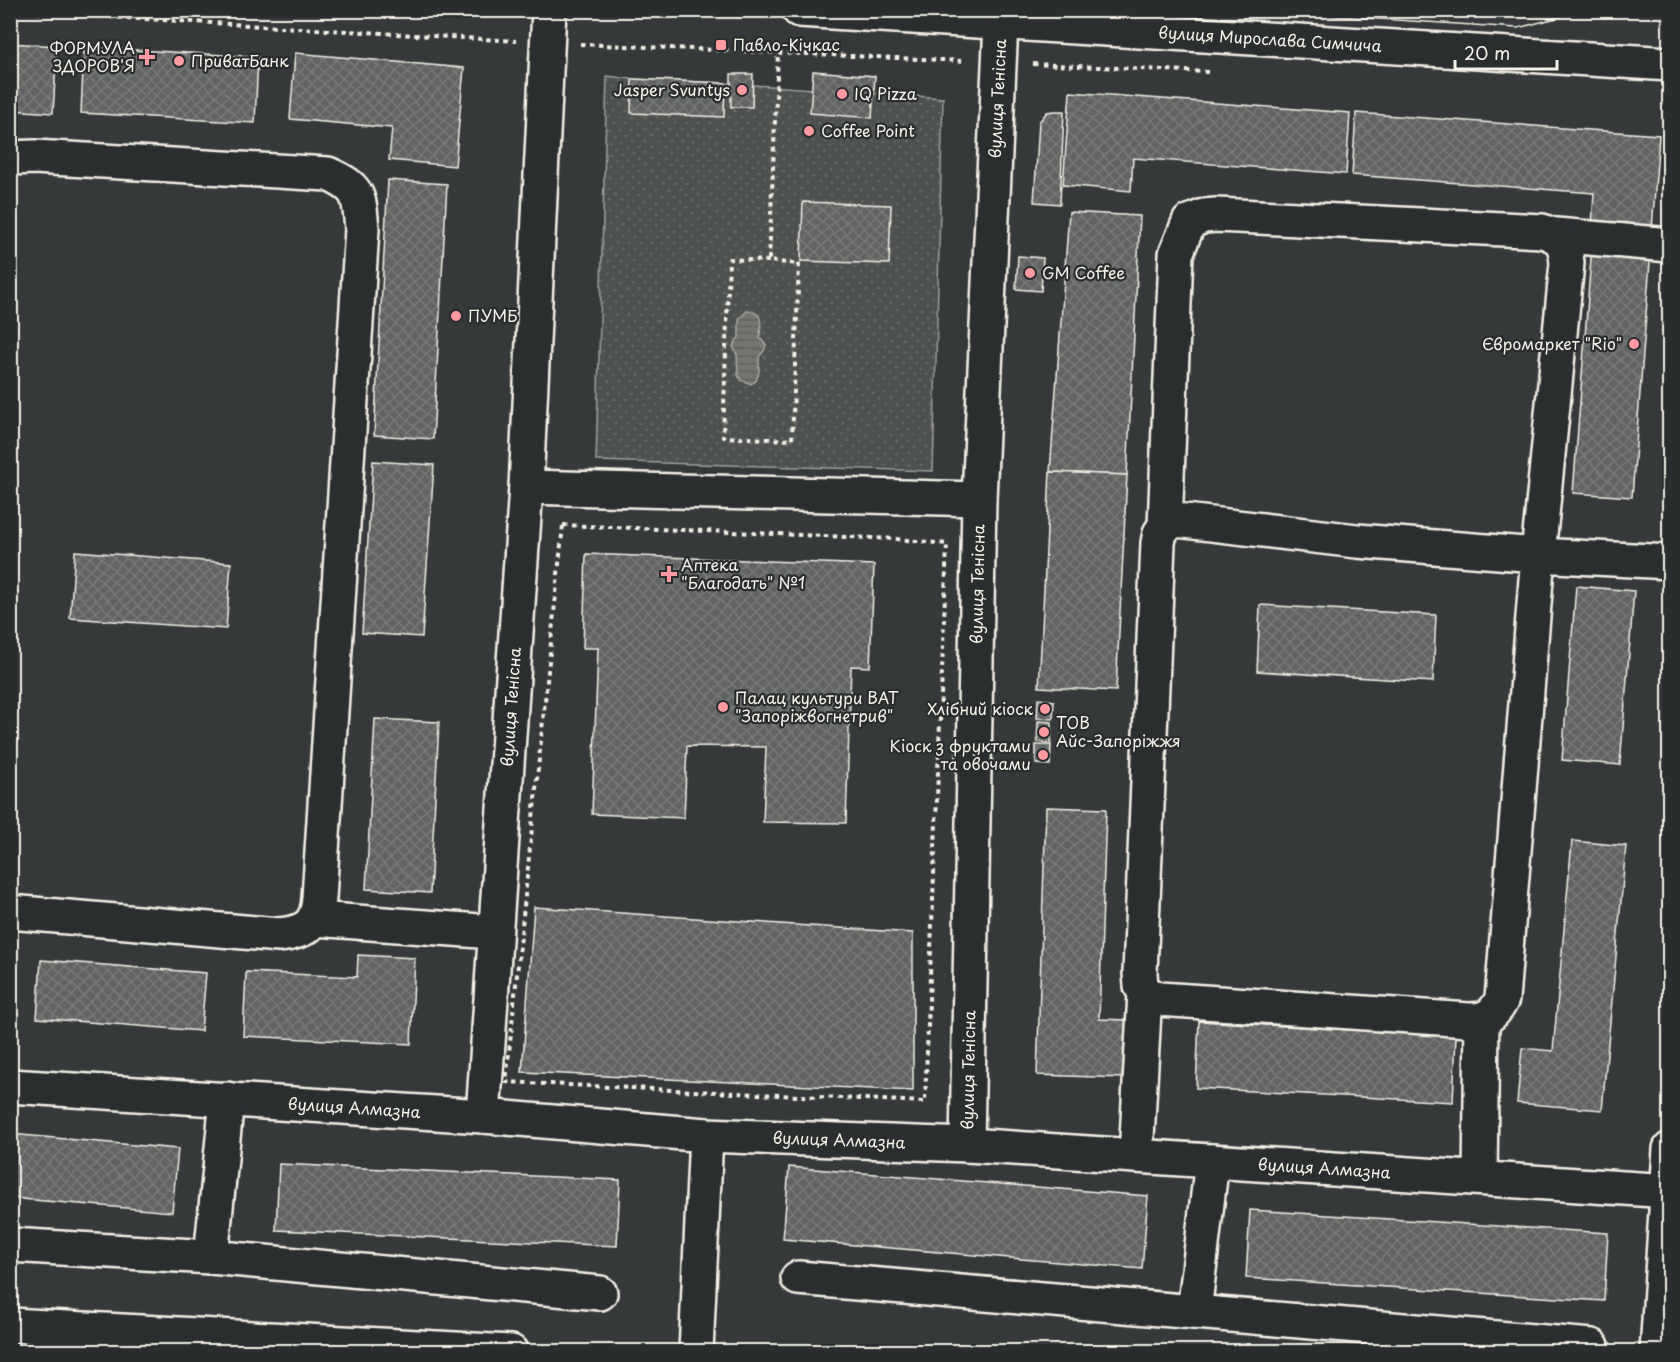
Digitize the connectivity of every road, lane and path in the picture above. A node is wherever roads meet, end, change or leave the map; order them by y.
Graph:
1 (799, 10) edge
2 (10, 11) edge
3 (1001, 23) junction
4 (548, 26) edge
5 (778, 52) junction
6 (999, 63) junction
7 (1670, 64) edge
8 (1215, 72) dead end
9 (10, 158) edge
10 (1556, 236) junction
11 (1670, 245) edge
12 (769, 261) junction
13 (526, 487) junction
14 (979, 499) junction
15 (1165, 526) junction
16 (896, 539) joint
17 (1538, 555) junction
18 (1670, 562) edge
19 (10, 912) edge
20 (315, 919) junction
21 (495, 932) junction
22 (1145, 993) junction
23 (1482, 1020) junction
24 (10, 1086) edge
25 (227, 1099) junction
26 (483, 1116) junction
27 (706, 1135) junction
28 (967, 1145) junction
29 (1670, 1149) edge
30 (1136, 1156) junction
31 (1212, 1161) junction
32 (1480, 1179) junction
33 (1668, 1191) edge
34 (10, 1245) edge
35 (211, 1257) junction
36 (798, 1278) dead end
37 (600, 1293) dead end
38 (1194, 1312) junction
39 (10, 1325) edge
40 (197, 1343) edge
41 (1592, 1346) dead end
42 (511, 1352) edge
43 (696, 1352) edge
44 (1657, 1352) edge

1 - 3 street, вулиця Мирослава Симчича
2 - 4 path
3 - 6 street, вулиця Тенісна
3 - 7 street, вулиця Мирослава Симчича
4 - 5 path
4 - 13 street, вулиця Тенісна
5 - 6 path
5 - 12 path
6 - 8 path
6 - 14 street, вулиця Тенісна
9 - 20 street
10 - 11 street
10 - 15 street
10 - 17 street
12 - 12 path
13 - 14 street
13 - 21 street, вулиця Тенісна
14 - 28 street, вулиця Тенісна
15 - 17 street
15 - 22 street
16 - 16 path
17 - 18 street
17 - 23 street
19 - 20 street
20 - 21 street
21 - 26 street, вулиця Тенісна
22 - 23 street
22 - 30 street
23 - 32 street
24 - 25 street, вулиця Алмазна
25 - 26 street, вулиця Алмазна
25 - 35 street
26 - 27 street, вулиця Алмазна
27 - 28 street, вулиця Алмазна
27 - 43 street
28 - 30 street, вулиця Алмазна
29 - 33 street
30 - 31 street, вулиця Алмазна
31 - 32 street, вулиця Алмазна
31 - 38 street
32 - 33 street, вулиця Алмазна
33 - 44 street
34 - 35 street
35 - 37 street
36 - 38 street
38 - 41 street
39 - 40 street
40 - 42 street

